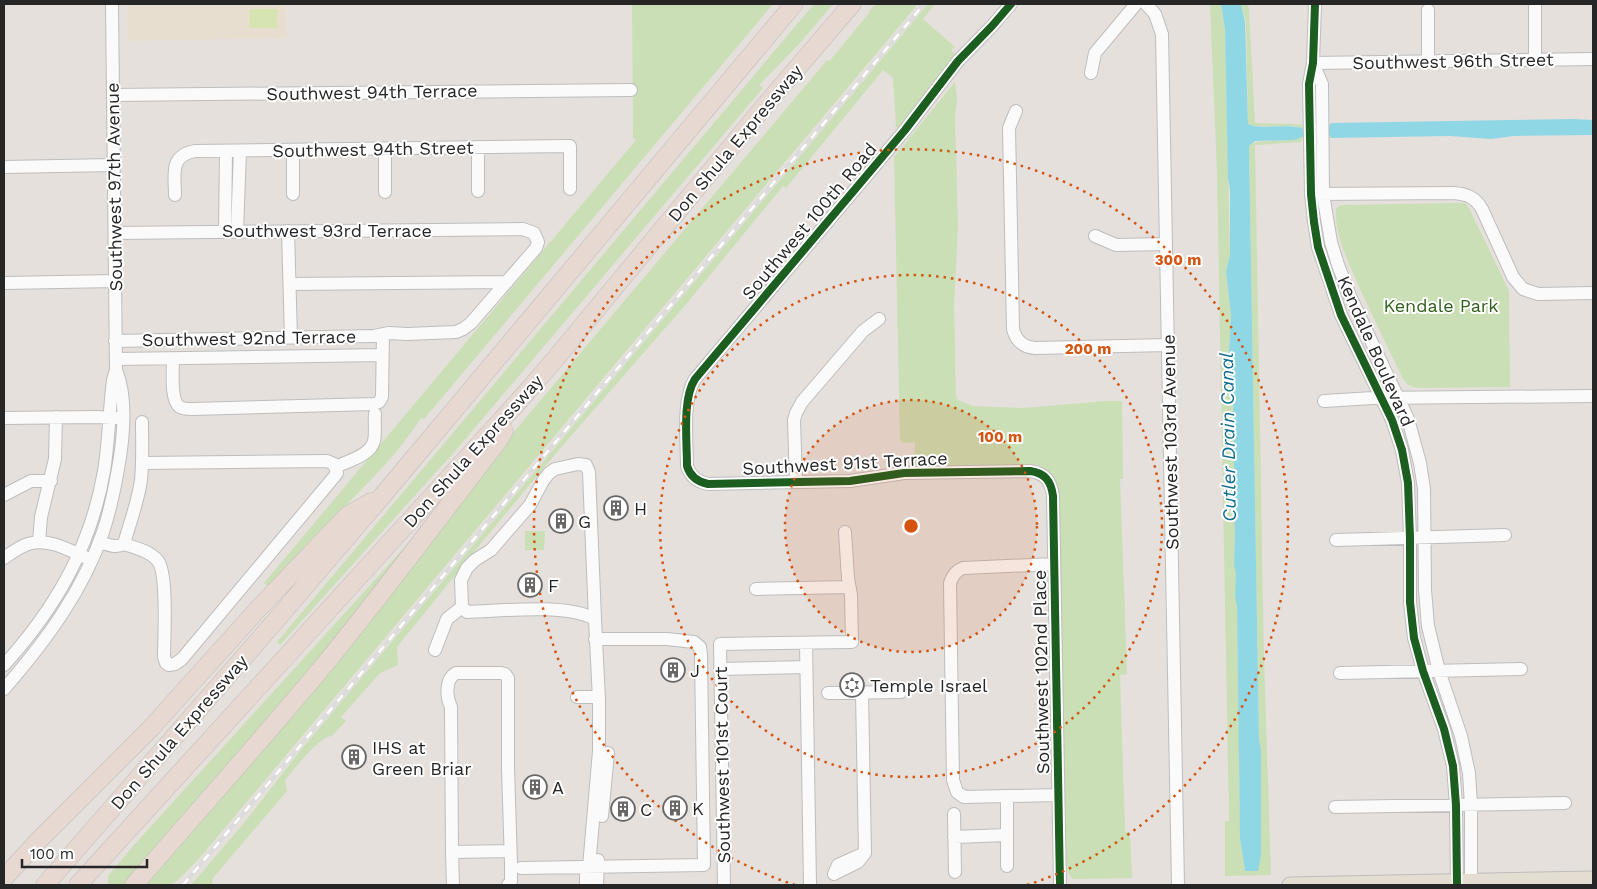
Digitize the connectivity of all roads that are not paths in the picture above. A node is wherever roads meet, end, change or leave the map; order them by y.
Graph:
1 (112, 4) edge
2 (794, 4) edge
3 (852, 4) edge
4 (1011, 4) edge
5 (1136, 4) edge
6 (1146, 4) edge
7 (1315, 4) edge
8 (1535, 4) edge
9 (1428, 10) dead end
10 (1535, 60) junction
11 (1593, 60) edge
12 (1428, 61) junction
13 (1314, 63) junction
14 (1091, 73) dead end
15 (631, 90) dead end
16 (113, 95) junction
17 (1016, 111) dead end
18 (478, 147) junction
19 (385, 149) junction
20 (293, 150) junction
21 (226, 151) junction
22 (240, 151) junction
23 (114, 165) junction
24 (4, 167) edge
25 (570, 190) dead end
26 (478, 191) dead end
27 (386, 192) dead end
28 (293, 194) dead end
29 (1317, 194) junction
30 (175, 195) dead end
31 (231, 231) junction
32 (288, 231) junction
33 (115, 232) junction
34 (1095, 236) dead end
35 (1166, 244) junction
36 (115, 280) junction
37 (507, 282) junction
38 (4, 283) edge
39 (290, 284) junction
40 (1593, 293) edge
41 (879, 319) dead end
42 (292, 338) junction
43 (116, 341) junction
44 (383, 344) junction
45 (1168, 345) junction
46 (173, 359) junction
47 (116, 365) junction
48 (1593, 396) edge
49 (1382, 398) junction
50 (1398, 398) junction
51 (1324, 401) dead end
52 (517, 403) junction
53 (374, 414) dead end
54 (56, 417) junction
55 (4, 418) edge
56 (116, 418) junction
57 (142, 422) dead end
58 (142, 463) junction
59 (336, 467) junction
60 (1030, 471) joint
61 (694, 478) joint
62 (51, 481) junction
63 (796, 482) junction
64 (4, 495) edge
65 (383, 495) junction
66 (104, 528) junction
67 (845, 532) dead end
68 (1505, 536) dead end
69 (1410, 538) junction
70 (1424, 538) junction
71 (125, 540) junction
72 (1336, 540) dead end
73 (39, 542) junction
74 (99, 542) junction
75 (79, 554) junction
76 (4, 558) edge
77 (92, 560) junction
78 (1054, 564) junction
79 (850, 587) junction
80 (756, 589) dead end
81 (462, 607) junction
82 (595, 619) junction
83 (595, 639) junction
84 (806, 643) junction
85 (19, 648) junction
86 (434, 650) dead end
87 (30, 658) junction
88 (4, 665) edge
89 (806, 667) junction
90 (720, 669) junction
91 (1521, 669) dead end
92 (1423, 671) junction
93 (1438, 671) junction
94 (1340, 673) dead end
95 (4, 688) edge
96 (900, 692) dead end
97 (828, 693) dead end
98 (862, 693) junction
99 (577, 697) dead end
100 (599, 698) junction
101 (1058, 795) junction
102 (1007, 796) junction
103 (1565, 803) dead end
104 (1456, 805) junction
105 (1472, 805) junction
106 (1335, 807) dead end
107 (954, 814) dead end
108 (954, 836) junction
109 (1007, 836) junction
110 (510, 851) junction
111 (452, 852) junction
112 (1007, 866) dead end
113 (593, 867) junction
114 (521, 868) dead end
115 (955, 872) dead end
116 (4, 878) edge
117 (146, 878) edge
118 (1593, 879) edge
119 (833, 880) edge
120 (79, 883) edge
121 (46, 884) edge
122 (1464, 884) edge
123 (134, 885) edge
124 (453, 885) edge
125 (508, 885) edge
126 (586, 885) edge
127 (597, 885) edge
128 (724, 885) edge
129 (810, 885) edge
130 (1060, 885) edge
131 (1178, 885) edge
132 (1290, 885) edge
133 (1326, 885) edge

1 - 16 street, Southwest 97th Avenue
2 - 65 highway, Don Shula Expressway
3 - 52 highway, Don Shula Expressway
4 - 61 street, Southwest 100th Road
5 - 14 street
6 - 35 street, Southwest 103rd Avenue
7 - 13 street, Kendale Boulevard
8 - 10 street
9 - 12 street
10 - 11 street, Southwest 96th Street
10 - 12 street, Southwest 96th Street
12 - 13 street, Southwest 96th Street
13 - 29 street, Kendale Boulevard
15 - 16 street, Southwest 94th Terrace
16 - 23 street, Southwest 97th Avenue
17 - 45 street
18 - 19 street, Southwest 94th Street
18 - 25 street, Southwest 94th Street
18 - 26 street
19 - 20 street, Southwest 94th Street
19 - 27 street
20 - 22 street, Southwest 94th Street
20 - 28 street
21 - 22 street, Southwest 94th Street
21 - 30 street, Southwest 94th Street
21 - 31 street
22 - 31 street
23 - 24 street
23 - 33 street, Southwest 97th Avenue
29 - 40 street
29 - 49 street, Kendale Boulevard
29 - 50 street, Kendale Boulevard
31 - 32 street, Southwest 93rd Terrace
31 - 33 street, Southwest 93rd Terrace
32 - 37 street, Southwest 93rd Terrace
32 - 39 street
33 - 36 street, Southwest 97th Avenue
34 - 35 street
35 - 45 street, Southwest 103rd Avenue
36 - 38 street
36 - 43 street, Southwest 97th Avenue
37 - 39 street
37 - 44 street
39 - 42 street
41 - 63 street
42 - 43 street, Southwest 92nd Terrace
42 - 44 street, Southwest 92nd Terrace
43 - 47 street, Southwest 97th Avenue
44 - 46 street
44 - 46 street
45 - 131 street, Southwest 103rd Avenue
46 - 47 street
47 - 56 street, Southwest 97th Avenue
48 - 50 street
49 - 50 street
49 - 51 street
49 - 69 street, Kendale Boulevard
50 - 70 street, Kendale Boulevard
52 - 117 highway
52 - 120 highway, Don Shula Expressway
53 - 59 street
54 - 55 street
54 - 56 street
54 - 62 street
56 - 66 street, Southwest 97th Avenue
56 - 75 street, Southwest 97th Avenue
57 - 58 street
58 - 59 street
58 - 71 street
59 - 71 street
60 - 63 street, Southwest 91st Terrace
60 - 78 street, Southwest 102nd Place
61 - 63 street, Southwest 91st Terrace
62 - 64 street
62 - 73 street
65 - 116 highway
65 - 121 highway, Don Shula Expressway
66 - 71 street
66 - 74 street, Southwest 97th Avenue
67 - 79 street
68 - 70 street
69 - 70 street
69 - 72 street
69 - 92 street, Kendale Boulevard
70 - 93 street, Kendale Boulevard
71 - 74 street
73 - 75 street
73 - 76 street
74 - 77 street, Southwest 97th Avenue
75 - 77 street
75 - 85 street, Southwest 97th Avenue
77 - 87 street, Southwest 97th Avenue
78 - 101 street, Southwest 102nd Place
78 - 102 street
79 - 80 street
79 - 84 street
81 - 82 street
81 - 82 street
81 - 86 street
82 - 83 street
83 - 100 street
83 - 113 street
84 - 89 street
84 - 90 street, Southwest 101st Court
85 - 87 street
85 - 88 street, Southwest 97th Avenue
87 - 95 street, Southwest 97th Avenue
89 - 90 street
89 - 129 street
90 - 128 street, Southwest 101st Court
91 - 93 street
92 - 93 street
92 - 94 street
92 - 104 street, Kendale Boulevard
93 - 105 street, Kendale Boulevard
96 - 98 street
97 - 98 street
98 - 119 street
99 - 100 street
100 - 113 street
101 - 102 street
101 - 130 street, Southwest 102nd Place
102 - 109 street
103 - 105 street
104 - 105 street
104 - 106 street
104 - 122 street, Kendale Boulevard
105 - 122 street, Kendale Boulevard
107 - 108 street
108 - 109 street
108 - 115 street
109 - 112 street
110 - 111 street
110 - 111 street
110 - 125 street
111 - 124 street
113 - 114 street
113 - 126 street
113 - 127 street
117 - 123 highway
118 - 122 main road
122 - 133 main road
132 - 133 main road

